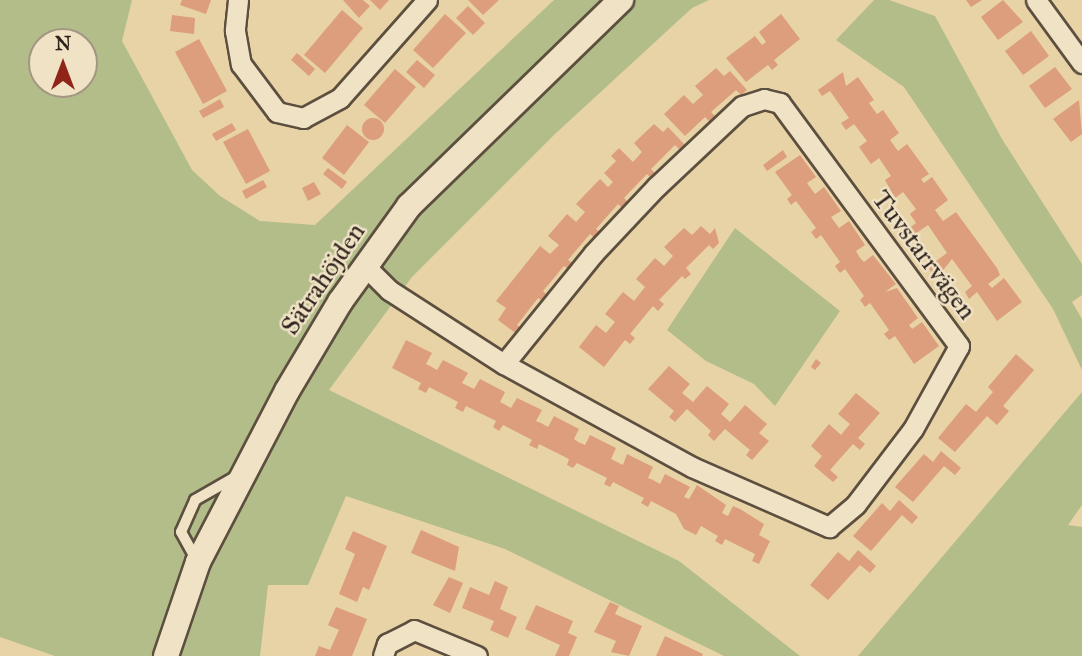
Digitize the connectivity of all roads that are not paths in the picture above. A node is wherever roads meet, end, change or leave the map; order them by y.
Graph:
1 (238, 0) edge
2 (427, 0) edge
3 (621, 0) edge
4 (1036, 0) edge
5 (1082, 63) edge
6 (366, 267) junction
7 (504, 363) junction
8 (166, 656) edge
9 (383, 656) edge
10 (477, 656) edge

1 - 2 street
3 - 6 street, Sätrahöjden
4 - 5 street
6 - 7 street, Tuvstarrvägen
6 - 8 street, Sätrahöjden
7 - 7 street, Tuvstarrvägen
9 - 10 street

